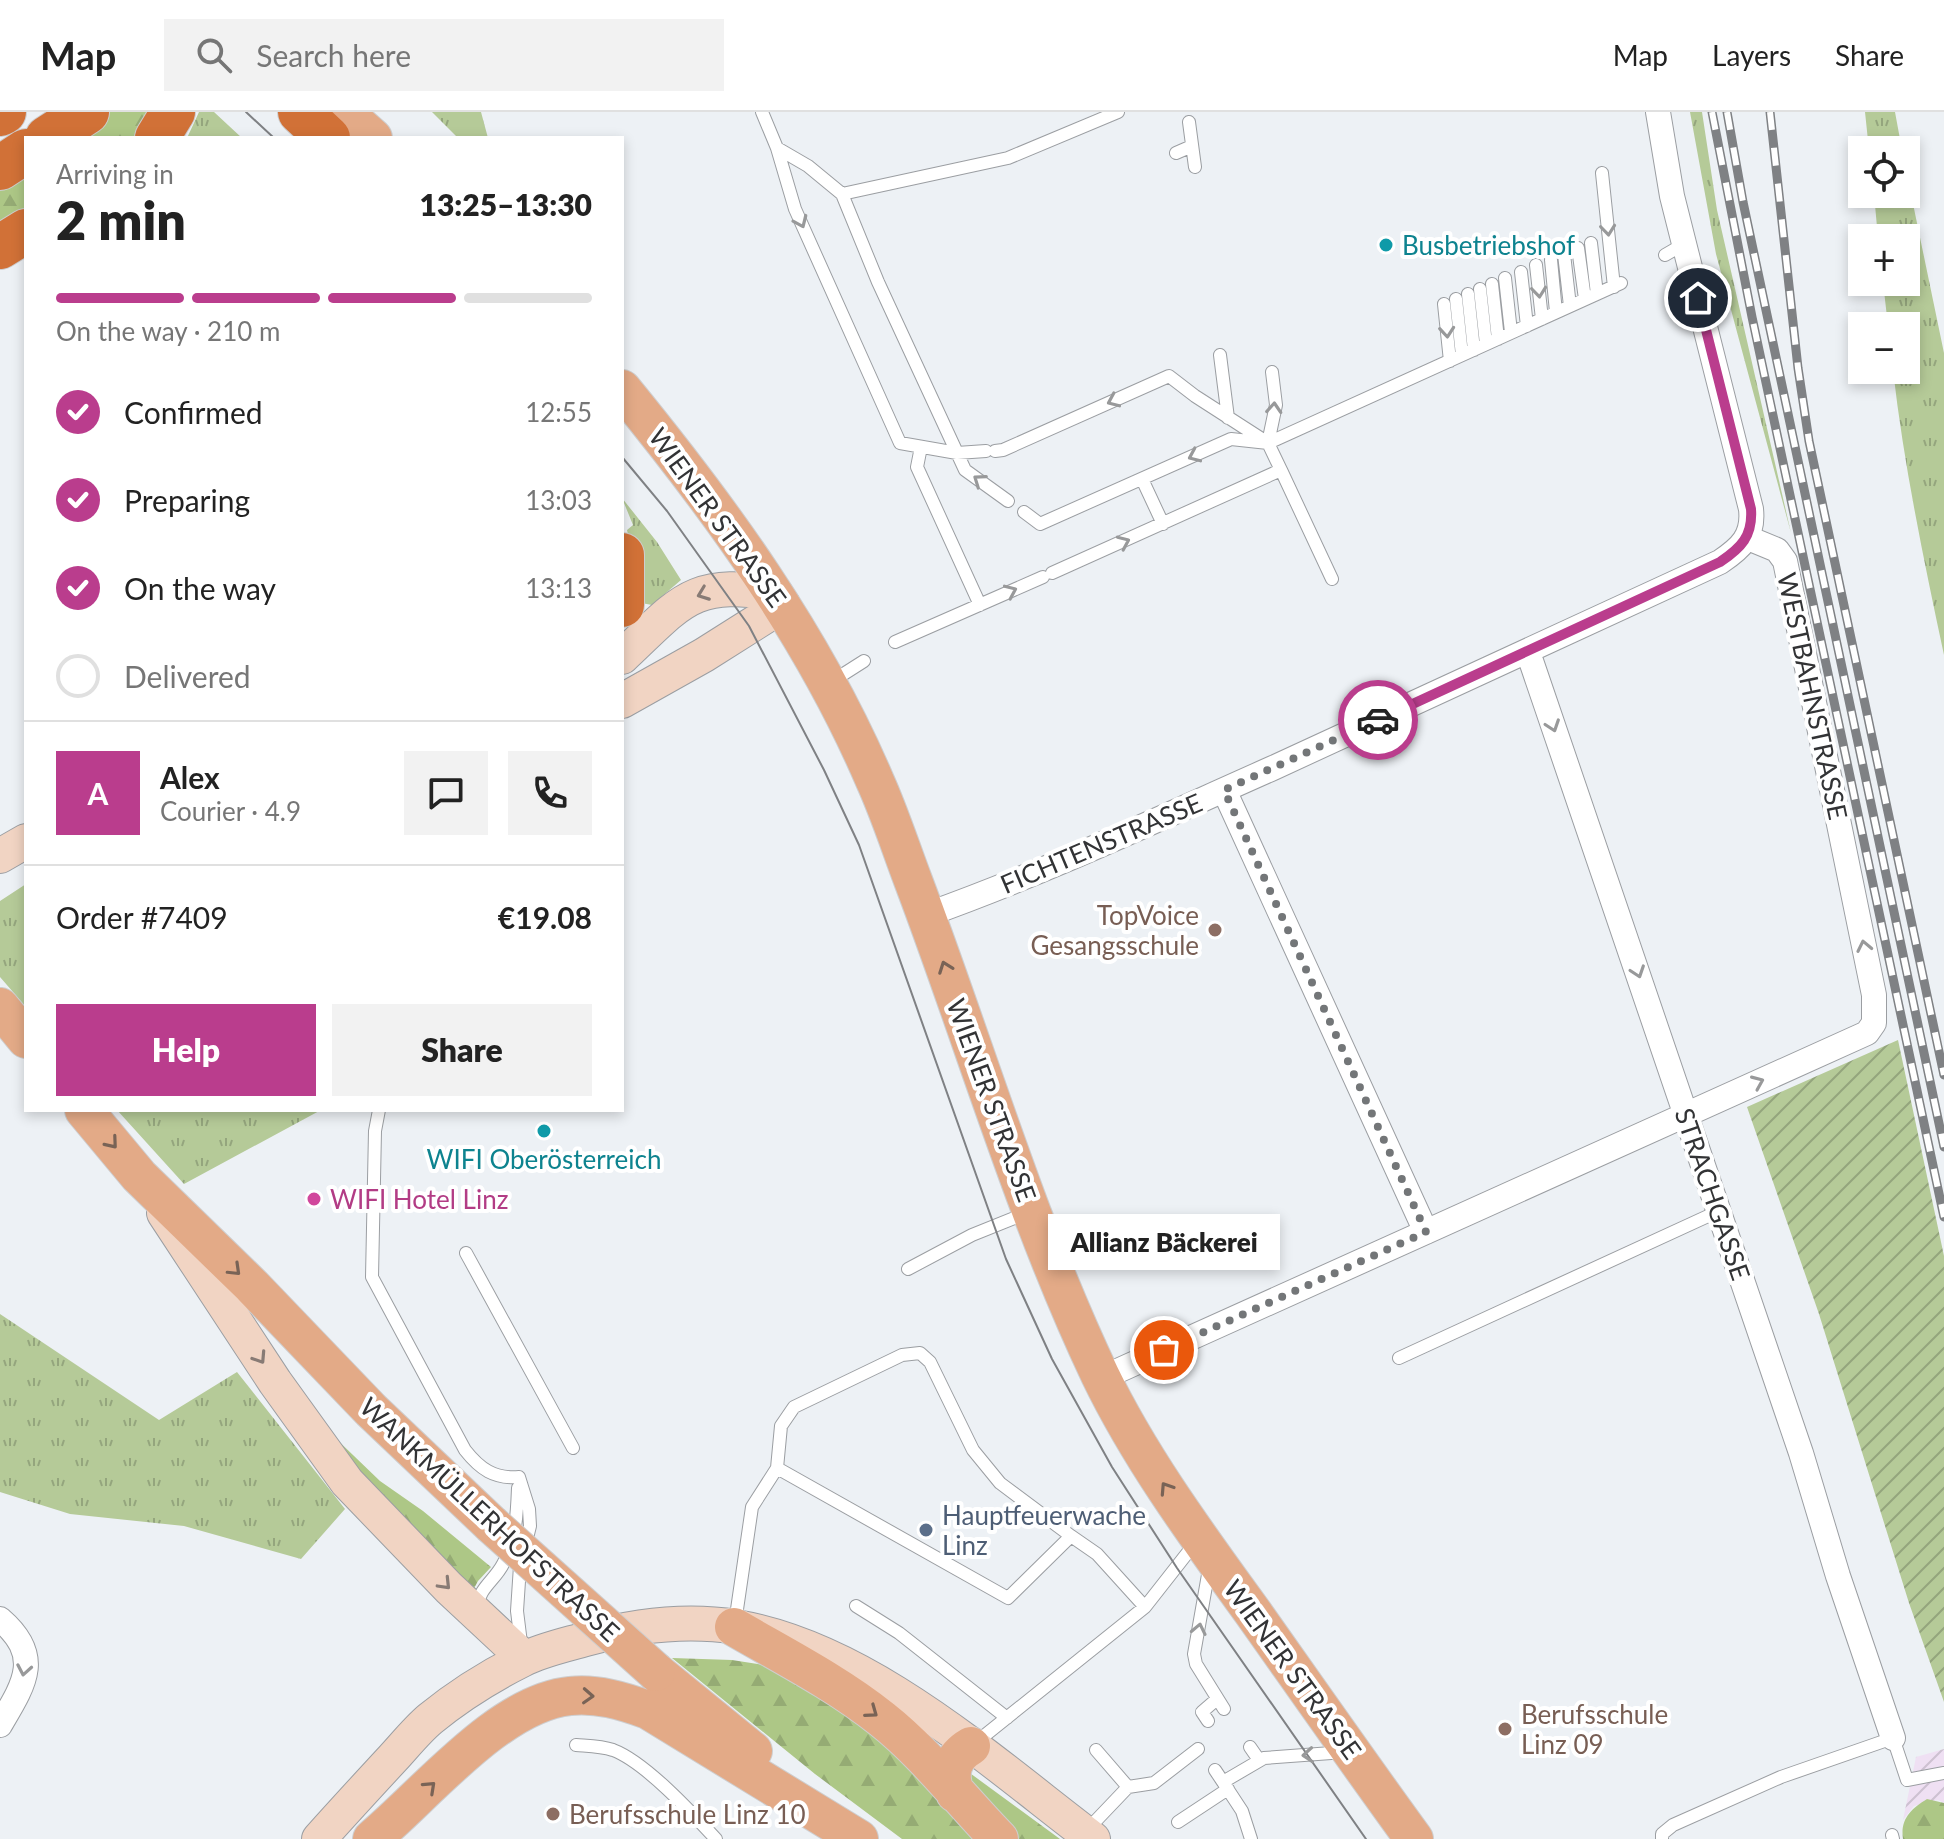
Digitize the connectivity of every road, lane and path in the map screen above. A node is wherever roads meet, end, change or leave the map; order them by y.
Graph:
1 (87, 112) edge
2 (173, 112) edge
3 (300, 112) edge
4 (344, 112) edge
5 (382, 112) edge
6 (762, 112) edge
7 (1118, 112) edge
8 (1658, 112) edge
9 (1189, 122) dead end
10 (50, 136) edge
11 (158, 136) edge
12 (326, 136) edge
13 (371, 136) edge
14 (392, 136) edge
15 (1192, 146) junction
16 (777, 148) junction
17 (24, 152) edge
18 (1176, 153) dead end
19 (1195, 167) dead end
20 (0, 168) edge
21 (1602, 173) dead end
22 (842, 194) junction
23 (1584, 245) dead end
24 (1564, 254) dead end
25 (1551, 260) dead end
26 (1536, 265) dead end
27 (1521, 272) dead end
28 (1505, 278) dead end
29 (1468, 294) junction
30 (1591, 296) junction
31 (1570, 306) junction
32 (1556, 312) junction
33 (1542, 319) junction
34 (1527, 326) junction
35 (1511, 332) junction
36 (1498, 339) junction
37 (1468, 353) junction
38 (1220, 355) dead end
39 (1272, 372) dead end
40 (624, 392) edge
41 (1228, 418) junction
42 (1268, 443) junction
43 (921, 447) junction
44 (957, 453) junction
45 (1281, 470) junction
46 (1142, 479) junction
47 (1008, 501) dead end
48 (1024, 512) dead end
49 (1163, 524) junction
50 (1748, 538) junction
51 (1332, 579) dead end
52 (624, 583) edge
53 (779, 600) junction
54 (980, 605) junction
55 (627, 626) edge
56 (895, 642) dead end
57 (1528, 652) junction
58 (704, 655) junction
59 (864, 661) dead end
60 (828, 684) junction
61 (624, 700) edge
62 (1224, 790) junction
63 (24, 842) edge
64 (0, 856) edge
65 (926, 915) junction
66 (0, 1007) edge
67 (24, 1037) edge
68 (86, 1112) edge
69 (379, 1112) edge
70 (1686, 1114) junction
71 (139, 1176) junction
72 (1032, 1210) junction
73 (1719, 1211) junction
74 (1426, 1232) junction
75 (466, 1253) dead end
76 (908, 1269) dead end
77 (1399, 1358) dead end
78 (1102, 1378) junction
79 (573, 1448) dead end
80 (777, 1468) junction
81 (519, 1477) junction
82 (1071, 1536) junction
83 (1205, 1546) junction
84 (856, 1606) dead end
85 (1145, 1607) junction
86 (0, 1619) edge
87 (481, 1619) junction
88 (734, 1627) junction
89 (524, 1658) junction
90 (1201, 1717) dead end
91 (1007, 1718) junction
92 (0, 1725) edge
93 (1893, 1738) junction
94 (576, 1745) dead end
95 (971, 1746) junction
96 (1250, 1747) dead end
97 (1198, 1749) dead end
98 (1096, 1750) dead end
99 (1352, 1752) junction
100 (1233, 1758) dead end
101 (1262, 1759) junction
102 (1215, 1770) dead end
103 (1241, 1770) junction
104 (1944, 1773) edge
105 (1226, 1786) junction
106 (1128, 1787) junction
107 (955, 1793) junction
108 (1178, 1822) dead end
109 (1402, 1835) edge
110 (1089, 1836) edge
111 (319, 1839) edge
112 (372, 1839) edge
113 (716, 1839) edge
114 (860, 1839) edge
115 (999, 1839) edge
116 (1251, 1839) edge
117 (1662, 1839) edge

1 - 10 highway
2 - 11 highway
3 - 12 highway
4 - 13 main road
5 - 14 main road
6 - 16 lane
7 - 22 lane
8 - 50 street
9 - 15 lane
15 - 18 lane
15 - 19 lane
16 - 22 lane
16 -> 43 lane
17 - 20 highway
21 -> 30 lane
22 - 44 lane
23 - 30 lane
24 - 31 lane
25 - 32 lane
26 -> 33 lane
27 - 34 lane
28 - 35 lane
29 - 36 lane
29 - 37 lane
29 -> 37 lane
30 - 31 lane
31 - 32 lane
32 - 33 lane
33 - 34 lane
34 - 35 lane
35 - 36 lane
36 - 37 lane
37 - 42 lane
38 - 41 lane
42 -> 39 lane
40 - 53 main road, WIENER STRASSE
41 - 42 lane
41 -> 44 lane
42 - 45 lane
42 -> 46 lane
43 - 44 lane
43 - 54 lane
47 -> 44 lane
45 - 49 lane
45 - 51 lane
46 - 48 lane
46 - 49 lane
54 -> 49 lane
50 - 57 street, FICHTENSTRASSE
70 -> 50 street, WESTBAHNSTRASSE
52 - 55 highway
53 -> 55 main road
53 - 58 main road
53 - 60 main road, WIENER STRASSE
54 - 56 lane
55 - 58 main road
57 - 62 street, FICHTENSTRASSE
57 -> 70 street, STRACHGASSE
58 - 61 main road
59 - 60 lane
60 - 65 main road, WIENER STRASSE
62 - 65 street, FICHTENSTRASSE
62 - 74 street
63 - 64 main road
72 -> 65 main road, WIENER STRASSE
66 - 67 main road
68 -> 71 main road, WANKMÜLLERHOFSTRASSE
69 - 81 lane
70 - 73 street, STRACHGASSE
70 - 74 street
71 -> 87 main road, WANKMÜLLERHOFSTRASSE
71 -> 114 main road, WANKMÜLLERHOFSTRASSE, bridge
72 - 76 lane
72 - 78 main road, WIENER STRASSE
73 - 77 lane
73 - 93 street, STRACHGASSE
74 - 78 street
75 - 79 lane
83 -> 78 main road, WIENER STRASSE
80 - 82 lane
80 - 82 lane
80 - 88 lane
81 - 87 lane
81 - 89 lane
82 - 85 lane
83 - 85 lane
90 -> 83 lane
83 - 99 main road, WIENER STRASSE
84 - 91 lane
85 - 91 lane
86 -> 92 street
87 - 89 main road, WANKMÜLLERHOFSTRASSE
88 - 89 main road
88 - 95 main road
88 -> 107 main road
89 - 111 main road
91 - 95 lane
93 - 104 lane
93 - 117 lane
94 - 113 lane
95 - 107 main road
95 - 110 main road
96 - 101 lane
97 - 106 lane
98 - 106 lane
99 -> 101 lane
99 - 109 main road, WIENER STRASSE
100 - 103 lane
101 - 103 lane
102 - 105 lane
103 - 105 lane
105 - 108 lane
105 - 116 lane
106 - 110 lane
107 - 115 main road
112 -> 114 main road

